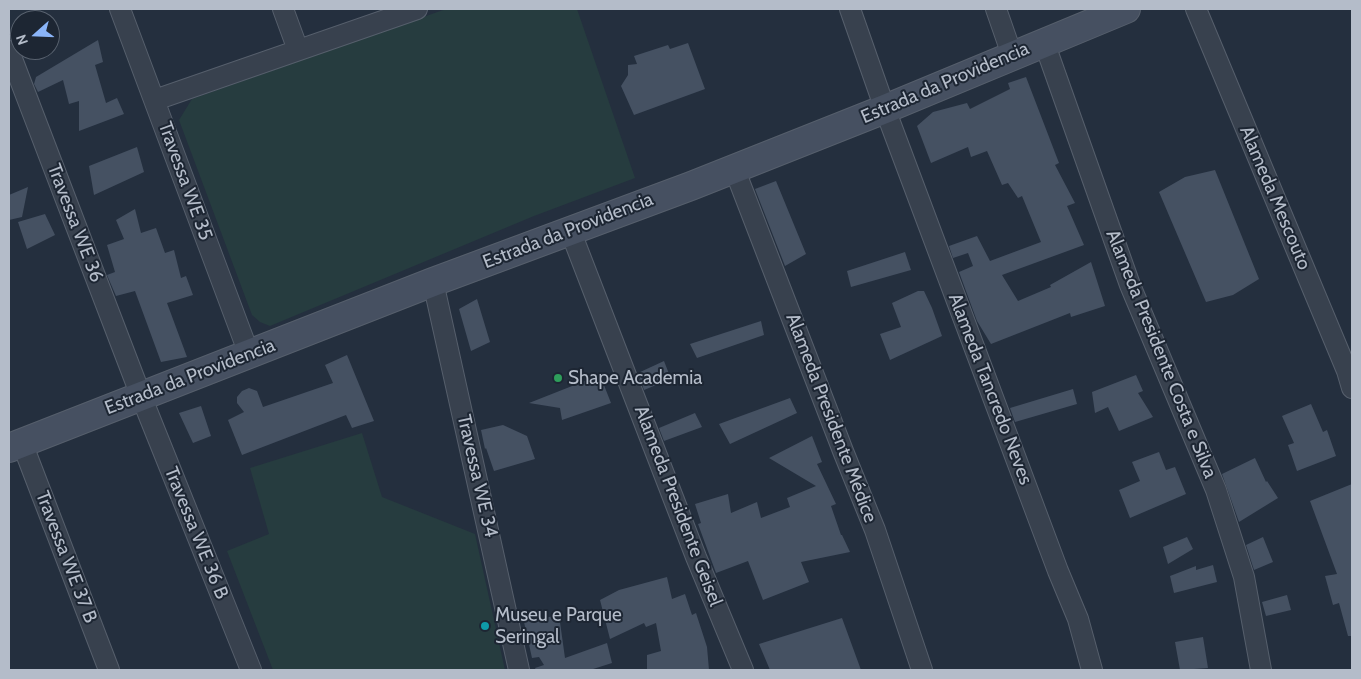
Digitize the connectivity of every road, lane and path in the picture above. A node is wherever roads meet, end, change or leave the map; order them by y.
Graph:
1 (120, 9) edge
2 (282, 9) edge
3 (417, 9) edge
4 (850, 9) edge
5 (996, 9) edge
6 (1126, 9) edge
7 (1196, 9) edge
8 (1044, 42) junction
9 (298, 50) junction
10 (9, 51) edge
11 (1012, 55) junction
12 (155, 100) junction
13 (885, 108) junction
14 (734, 168) junction
15 (570, 230) junction
16 (433, 282) junction
17 (249, 354) junction
18 (1352, 388) edge
19 (141, 396) junction
20 (15, 446) edge
21 (109, 670) edge
22 (251, 670) edge
23 (519, 670) edge
24 (743, 670) edge
25 (922, 670) edge
26 (1092, 670) edge
27 (1261, 670) edge

1 - 12 street, Travessa WE 35
2 - 9 street
3 - 9 street
4 - 13 street, Alameda Tancredo Neves
5 - 11 street
6 - 8 main road, Estrada da Providencia
7 - 18 street, Alameda Mescouto
8 - 11 main road, Estrada da Providencia
8 - 27 street, Alameda Presidente Costa e Silva
9 - 12 street
10 - 19 street, Travessa WE 36
11 - 13 main road, Estrada da Providencia
12 - 17 street, Travessa WE 35
13 - 14 main road, Estrada da Providencia
13 - 26 street, Alameda Tancredo Neves
14 - 15 main road, Estrada da Providencia
14 - 25 street, Alameda Presidente Médice
15 - 16 main road, Estrada da Providencia
15 - 24 street, Alameda Presidente Geisel
16 - 17 main road, Estrada da Providencia
16 - 23 street, Travessa WE 34
17 - 19 main road, Estrada da Providencia
19 - 20 main road, Estrada da Providencia
19 - 22 street, Travessa WE 36 B
20 - 21 street, Travessa WE 37 B

